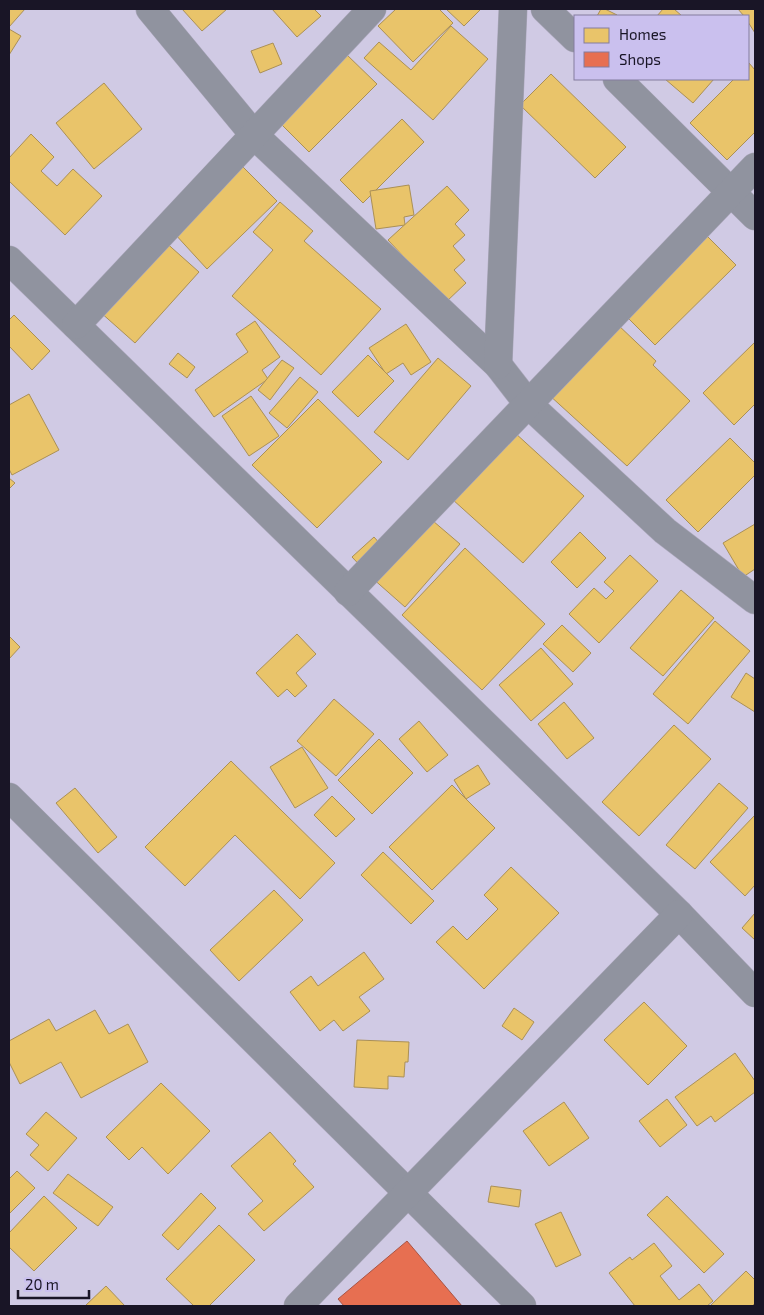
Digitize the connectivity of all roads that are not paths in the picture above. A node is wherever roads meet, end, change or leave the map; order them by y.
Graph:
1 (150, 9) edge
2 (372, 9) edge
3 (513, 9) edge
4 (545, 9) edge
5 (574, 37) edge
6 (618, 80) edge
7 (255, 136) junction
8 (755, 167) edge
9 (732, 191) junction
10 (755, 216) edge
11 (9, 260) edge
12 (76, 326) junction
13 (498, 365) junction
14 (529, 405) junction
15 (348, 592) junction
16 (755, 600) edge
17 (9, 797) edge
18 (679, 914) junction
19 (755, 992) edge
20 (408, 1194) junction
21 (298, 1306) edge
22 (522, 1306) edge

1 - 7 street
2 - 7 street
3 - 13 street
4 - 5 street
6 - 9 street
7 - 12 street
7 - 13 street
8 - 9 street
9 - 10 street
9 - 14 street
11 - 12 street
12 - 15 street
13 - 14 street
14 - 15 street
14 - 16 street
15 - 18 street
17 - 20 street
18 - 19 street
18 - 20 street
20 - 21 street
20 - 22 street

